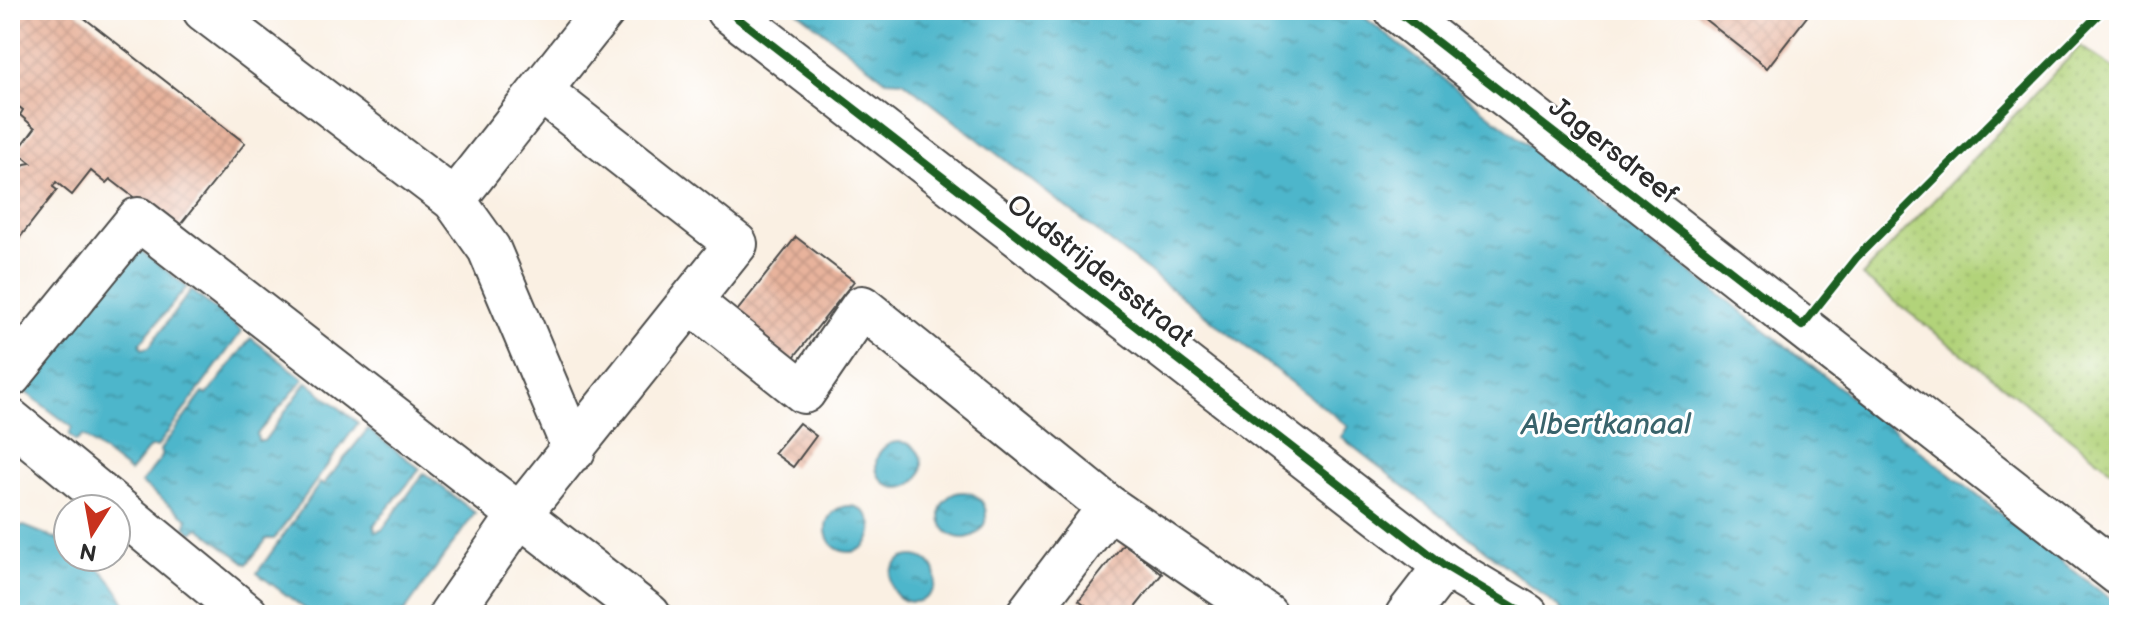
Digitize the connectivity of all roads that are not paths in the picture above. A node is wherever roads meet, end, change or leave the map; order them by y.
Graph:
1 (204, 10) edge
2 (604, 10) edge
3 (727, 10) edge
4 (1396, 10) edge
5 (541, 91) junction
6 (454, 200) junction
7 (691, 302) junction
8 (10, 376) edge
9 (10, 420) edge
10 (574, 450) junction
11 (1109, 507) junction
12 (520, 514) junction
13 (1445, 566) junction
14 (2119, 574) edge
15 (247, 615) edge
16 (450, 615) edge
17 (649, 615) edge
18 (1027, 615) edge
19 (1266, 615) edge
20 (1407, 615) edge
21 (1527, 615) edge

1 - 6 street
2 - 5 street
3 - 13 street, Oudstrijdersstraat
4 - 14 street, Jagersdreef
5 - 6 street
5 - 7 street
6 - 10 street
7 - 10 street
7 - 11 street
8 - 12 street
9 - 15 street
10 - 12 street
11 - 18 street
11 - 19 street
12 - 16 street
12 - 17 street
13 - 20 street
13 - 21 street

